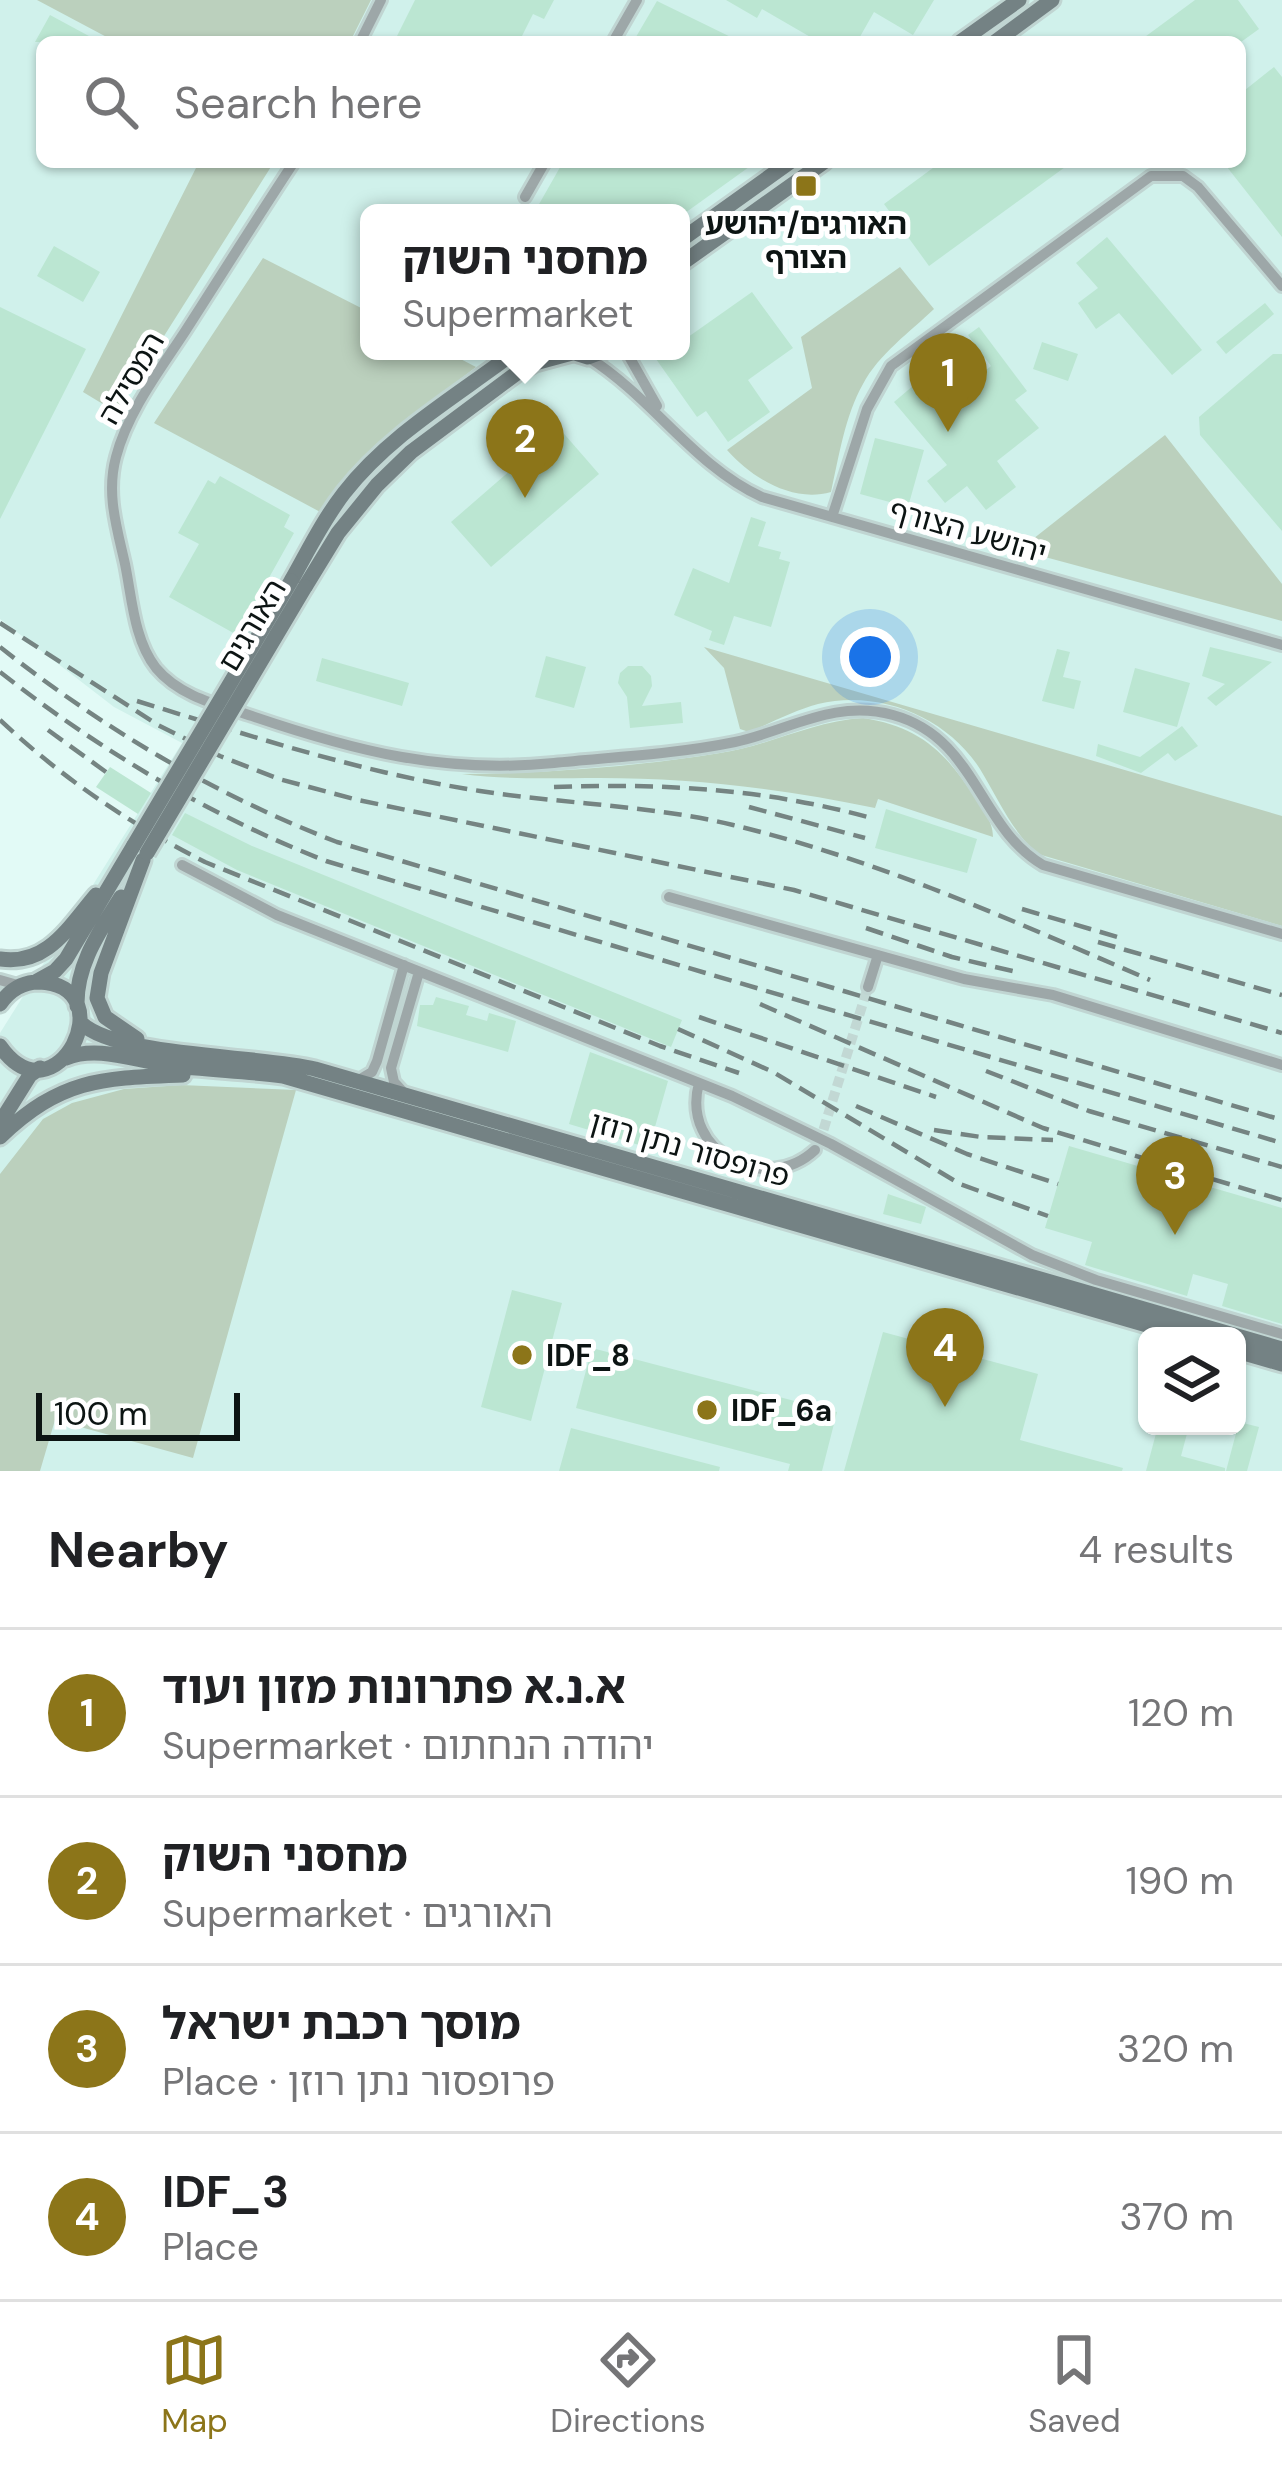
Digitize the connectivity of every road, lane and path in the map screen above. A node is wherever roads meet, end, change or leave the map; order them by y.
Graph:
1 (381, 0) edge
2 (637, 0) edge
3 (1019, 0) edge
4 (1052, 0) edge
5 (363, 36) edge
6 (616, 36) edge
7 (968, 36) edge
8 (1003, 36) edge
9 (289, 168) edge
10 (542, 168) edge
11 (782, 168) edge
12 (816, 168) edge
13 (525, 197) dead end
14 (690, 234) edge
15 (690, 259) edge
16 (1282, 286) edge
17 (504, 360) edge
18 (549, 360) edge
19 (593, 360) edge
20 (631, 360) edge
21 (666, 419) junction
22 (832, 517) junction
23 (298, 584) junction
24 (1282, 645) edge
25 (141, 852) junction
26 (122, 866) junction
27 (182, 866) dead end
28 (668, 897) dead end
29 (1282, 934) edge
30 (878, 956) junction
31 (0, 959) edge
32 (404, 965) junction
33 (419, 971) junction
34 (0, 980) edge
35 (25, 984) junction
36 (868, 987) tunnel mouth
37 (0, 1004) edge
38 (79, 1016) junction
39 (168, 1051) junction
40 (2, 1056) edge
41 (66, 1058) junction
42 (1282, 1065) edge
43 (40, 1068) junction
44 (251, 1072) junction
45 (356, 1082) junction
46 (699, 1083) junction
47 (408, 1096) junction
48 (0, 1123) edge
49 (0, 1137) edge
50 (815, 1150) dead end
51 (1154, 1327) edge
52 (1282, 1334) edge
53 (1282, 1348) edge
54 (1246, 1354) edge
55 (1282, 1364) edge

1 - 5 street
2 - 6 street
3 - 7 street
4 - 8 street
9 - 29 street, המסילה
10 - 13 street
11 - 14 street
12 - 15 street
16 - 22 street
17 - 23 street, האורגים
18 - 23 street, האורגים
19 - 21 street, יהושע הצורף
20 - 21 street, יהושע הצורף
21 - 22 street, יהושע הצורף
22 - 24 street, יהושע הצורף
23 - 25 street, האורגים, bridge
25 - 26 street, האורגים
25 - 38 street, האורגים
25 - 39 street
26 - 31 street
26 - 35 street, האורגים
27 - 32 street
28 - 30 street
30 - 36 street
30 - 42 street
32 - 33 street
32 - 45 street
33 - 46 street
33 - 47 street
34 - 35 street
35 - 37 street, האורגים
35 - 38 street, פרופסור נתן רוזן
38 - 39 street, פרופסור נתן רוזן
38 - 41 street, האורגים
39 - 45 street, פרופסור נתן רוזן
40 - 43 street
41 - 43 street
41 - 44 street, פרופסור נתן רוזן
43 - 48 street
44 - 49 street
44 - 51 street, פרופסור נתן רוזן
45 - 47 street, פרופסור נתן רוזן
46 - 50 street
46 - 52 street
47 - 53 street, פרופסור נתן רוזן
54 - 55 street

